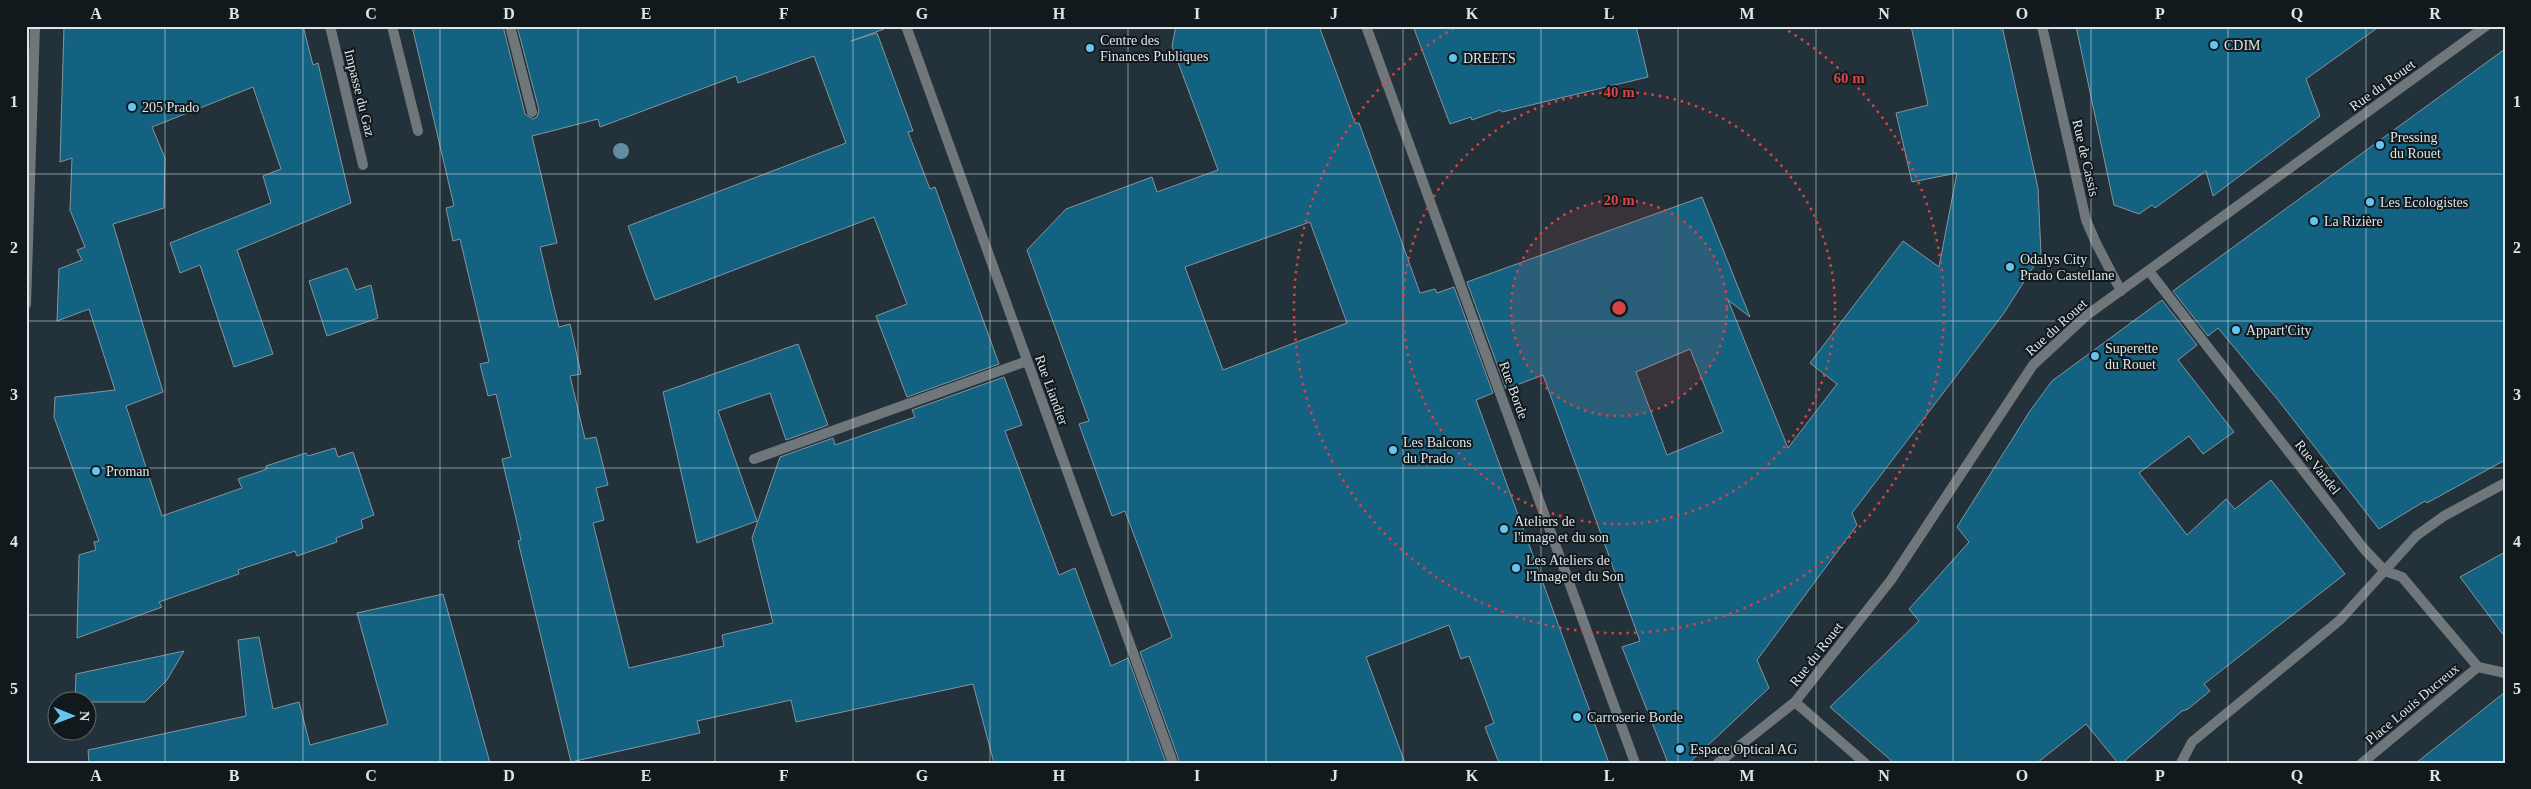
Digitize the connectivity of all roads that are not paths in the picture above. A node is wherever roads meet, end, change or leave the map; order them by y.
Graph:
1 (35, 26) edge
2 (330, 26) edge
3 (392, 26) edge
4 (510, 26) edge
5 (906, 26) edge
6 (1366, 26) edge
7 (2042, 26) edge
8 (2486, 26) edge
9 (532, 112) dead end
10 (418, 131) dead end
11 (363, 166) dead end
12 (2149, 271) junction
13 (2121, 291) junction
14 (26, 304) edge
15 (1027, 361) junction
16 (754, 459) dead end
17 (2505, 483) edge
18 (2385, 572) junction
19 (2478, 667) junction
20 (2505, 673) edge
21 (1795, 702) junction
22 (1173, 763) edge
23 (1636, 763) edge
24 (1718, 763) edge
25 (1865, 763) edge
26 (2181, 763) edge
27 (2362, 763) edge

1 - 14 street
2 - 11 street, Impasse du Gaz
3 - 10 street
4 - 9 street
5 - 15 street, Rue Liandier
6 - 23 street, Rue Borde
7 - 13 street, Rue de Cassis
8 - 12 street, Rue du Rouet
12 - 13 street, Rue du Rouet
12 - 18 street, Rue Vandel
13 - 21 street, Rue du Rouet
15 - 16 street
15 - 22 street, Rue Liandier
17 - 18 street
18 - 19 street, Rue Vandel
18 - 26 street
19 - 20 street
19 - 27 street, Place Louis Ducreux
21 - 24 street, Rue du Rouet
21 - 25 street

